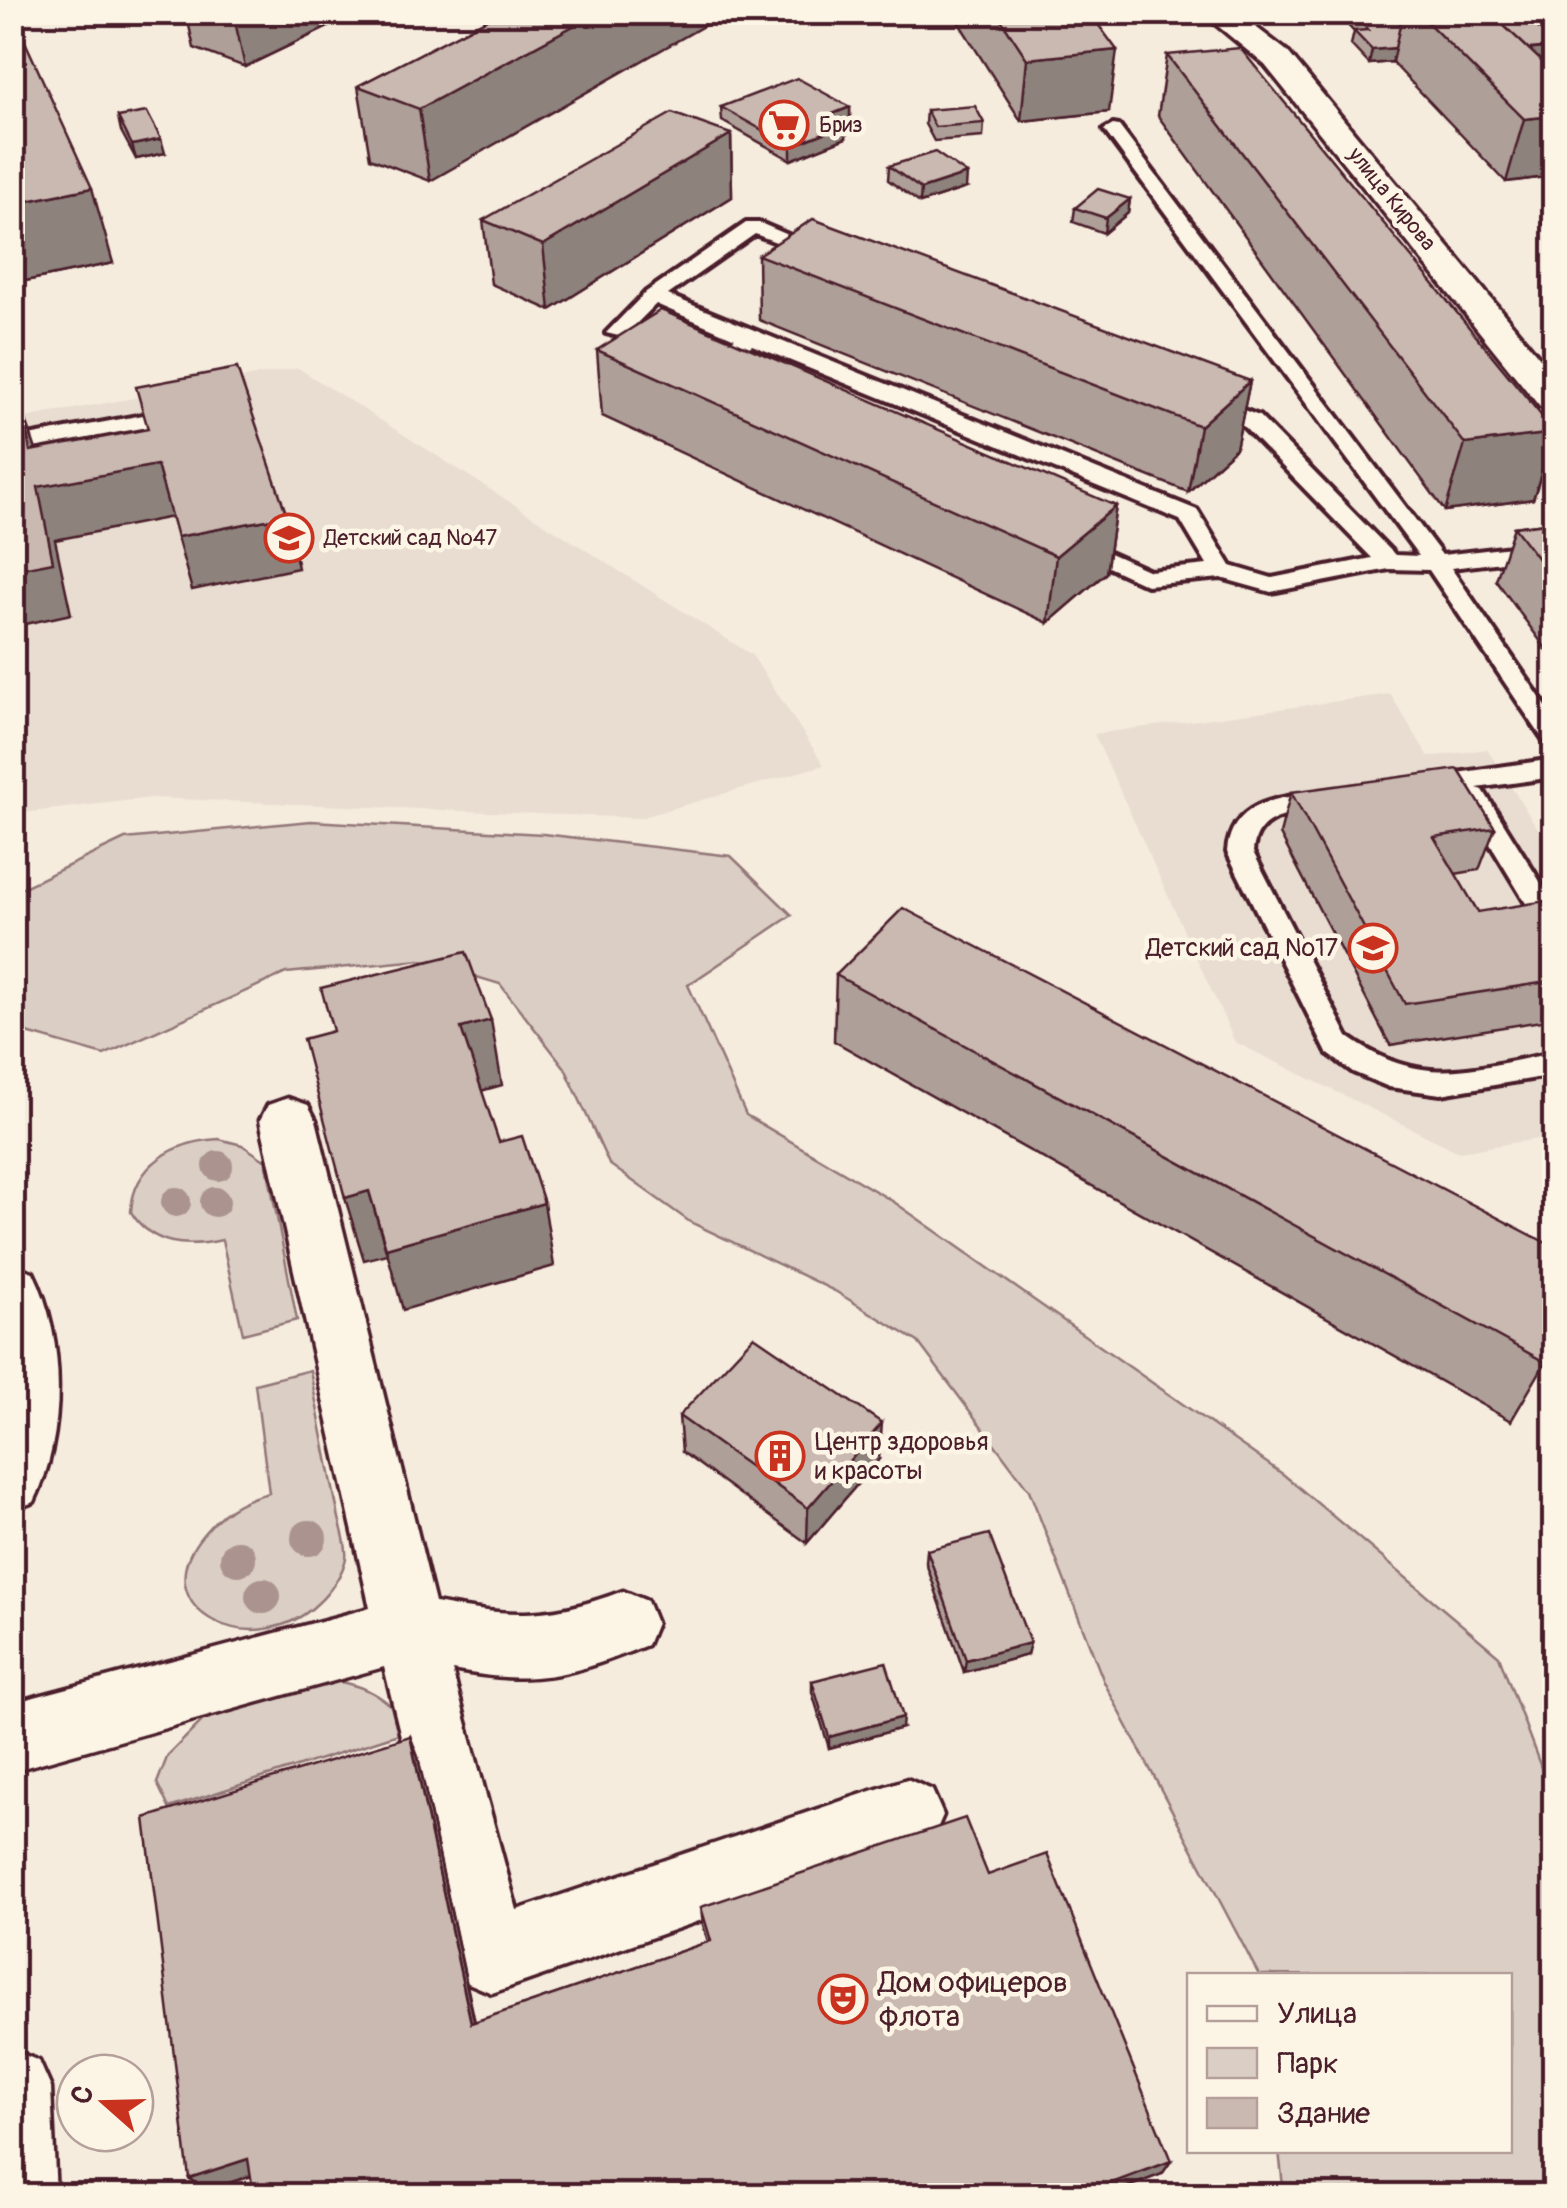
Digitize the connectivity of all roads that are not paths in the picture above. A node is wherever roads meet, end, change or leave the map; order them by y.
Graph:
1 (1216, 12) edge
2 (1113, 130) dead end
3 (846, 263) edge
4 (652, 296) junction
5 (616, 333) edge
6 (750, 337) junction
7 (710, 386) edge
8 (1177, 392) edge
9 (1554, 399) edge
10 (206, 410) edge
11 (12, 446) edge
12 (1056, 538) edge
13 (1554, 549) edge
14 (1389, 562) junction
15 (1436, 563) junction
16 (1222, 572) junction
17 (1554, 736) edge
18 (1554, 768) edge
19 (1465, 781) junction
20 (1410, 789) edge
21 (1354, 797) edge
22 (1554, 926) edge
23 (1554, 1064) edge
24 (288, 1120) dead end
25 (12, 1290) edge
26 (12, 1482) edge
27 (623, 1623) dead end
28 (408, 1629) junction
29 (12, 1737) edge
30 (907, 1815) dead end
31 (12, 2088) edge
32 (16, 2196) edge

1 - 9 street, улица Кирова
2 - 15 lane
3 - 4 lane
4 - 5 lane
4 - 6 lane
6 - 7 lane
6 - 16 lane
8 - 14 lane
10 - 11 lane
12 - 16 lane
13 - 15 lane
14 - 15 lane
14 - 16 lane
15 - 17 lane
18 - 19 lane
19 - 20 lane
19 - 22 lane
21 - 23 lane
24 - 28 street
25 - 26 street
27 - 28 street
28 - 29 street
28 - 30 street
31 - 32 street

